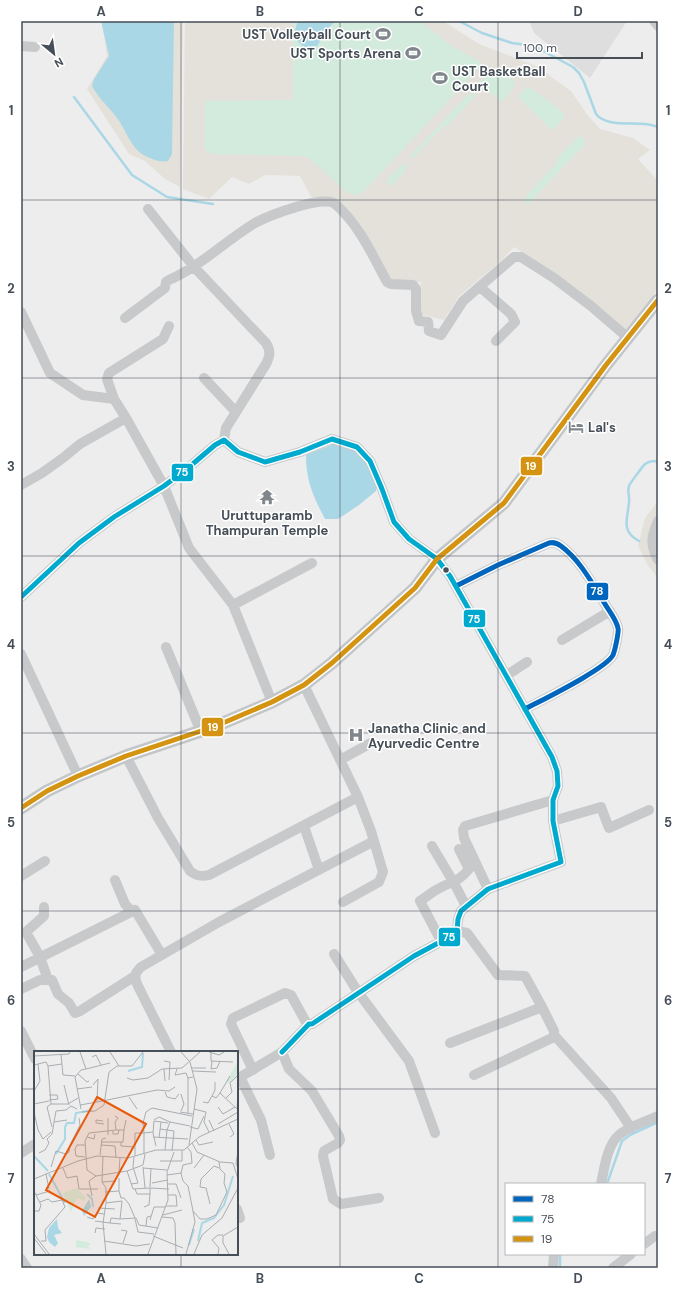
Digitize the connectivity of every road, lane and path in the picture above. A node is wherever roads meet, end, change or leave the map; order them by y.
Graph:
1 (654, 21) edge
2 (658, 26) edge
3 (21, 46) edge
4 (35, 48) dead end
5 (148, 209) dead end
6 (194, 267) junction
7 (480, 287) junction
8 (658, 300) edge
9 (21, 312) edge
10 (125, 318) dead end
11 (24, 326) edge
12 (169, 326) dead end
13 (627, 337) junction
14 (496, 341) dead end
15 (204, 378) dead end
16 (114, 399) junction
17 (236, 412) junction
18 (126, 418) junction
19 (224, 440) junction
20 (21, 485) edge
21 (164, 486) junction
22 (658, 521) edge
23 (437, 560) junction
24 (658, 560) edge
25 (312, 563) dead end
26 (456, 586) junction
27 (21, 597) edge
28 (233, 605) junction
29 (610, 611) junction
30 (562, 640) dead end
31 (166, 647) dead end
32 (21, 654) edge
33 (527, 662) dead end
34 (507, 675) junction
35 (304, 685) junction
36 (272, 702) junction
37 (525, 709) junction
38 (201, 732) junction
39 (371, 743) dead end
40 (126, 756) junction
41 (340, 760) junction
42 (78, 776) junction
43 (358, 797) junction
44 (553, 800) junction
45 (21, 808) edge
46 (649, 810) dead end
47 (554, 821) junction
48 (304, 826) junction
49 (374, 841) junction
50 (432, 846) dead end
51 (459, 849) dead end
52 (45, 861) dead end
53 (319, 870) junction
54 (21, 876) edge
55 (115, 880) dead end
56 (454, 883) junction
57 (488, 889) junction
58 (343, 902) dead end
59 (466, 906) junction
60 (44, 907) dead end
61 (132, 912) junction
62 (457, 931) junction
63 (441, 941) junction
64 (334, 954) dead end
65 (162, 955) junction
66 (40, 957) junction
67 (21, 967) edge
68 (134, 976) junction
69 (48, 980) junction
70 (21, 990) edge
71 (358, 992) junction
72 (542, 1006) junction
73 (309, 1024) junction
74 (21, 1031) edge
75 (554, 1035) junction
76 (450, 1043) dead end
77 (170, 1051) edge
78 (282, 1052) junction
79 (34, 1057) edge
80 (253, 1070) junction
81 (474, 1075) dead end
82 (239, 1078) edge
83 (658, 1116) edge
84 (631, 1128) junction
85 (435, 1133) dead end
86 (34, 1145) edge
87 (21, 1153) edge
88 (270, 1155) dead end
89 (600, 1183) edge
90 (379, 1198) dead end
91 (657, 1236) edge
92 (645, 1243) edge
93 (554, 1255) edge
94 (630, 1255) edge
95 (21, 1259) edge
96 (27, 1268) edge
97 (553, 1268) edge
98 (613, 1268) edge

1 - 2 street
3 - 4 street
5 - 6 street
6 - 7 street
6 - 10 street
6 - 17 street
7 - 13 street
7 - 14 street
8 - 13 main road
9 - 11 street
11 - 16 street
12 - 16 street
13 - 23 main road
15 - 17 street
16 - 18 street
17 - 19 street
18 - 20 street
18 - 21 street
19 - 21 street
19 - 23 street
21 - 27 street
21 - 28 street
22 - 24 street
23 - 26 street
23 - 35 main road
25 - 28 street
26 - 29 street
26 - 34 street
28 - 36 street
29 - 30 street
29 - 37 street
31 - 38 street
32 - 42 street
33 - 34 street
34 - 37 street
35 - 36 main road
35 - 41 street
36 - 38 main road
37 - 44 street
38 - 40 main road
39 - 41 street
40 - 42 main road
40 - 48 street
41 - 43 street
42 - 45 main road
43 - 48 street
43 - 49 street
44 - 47 street
44 - 57 street
46 - 47 street
47 - 57 street
48 - 53 street
49 - 53 street
49 - 58 street
50 - 56 street
51 - 56 street
52 - 54 street
53 - 65 street
55 - 61 street
56 - 59 street
56 - 63 street
57 - 59 street
59 - 62 street
60 - 66 street
61 - 65 street
61 - 66 street
62 - 63 street
62 - 72 street
63 - 71 street
64 - 71 street
65 - 68 street
66 - 67 street
66 - 69 street
68 - 69 street
68 - 77 street
69 - 70 street
71 - 73 street
71 - 85 street
72 - 75 street
72 - 76 street
73 - 78 street
73 - 80 street
74 - 79 street
75 - 81 street
75 - 84 street
78 - 80 street
78 - 90 street
80 - 82 street
82 - 88 street
83 - 84 street
84 - 89 street
86 - 87 street
91 - 92 street
93 - 97 street
94 - 98 street
95 - 96 street

